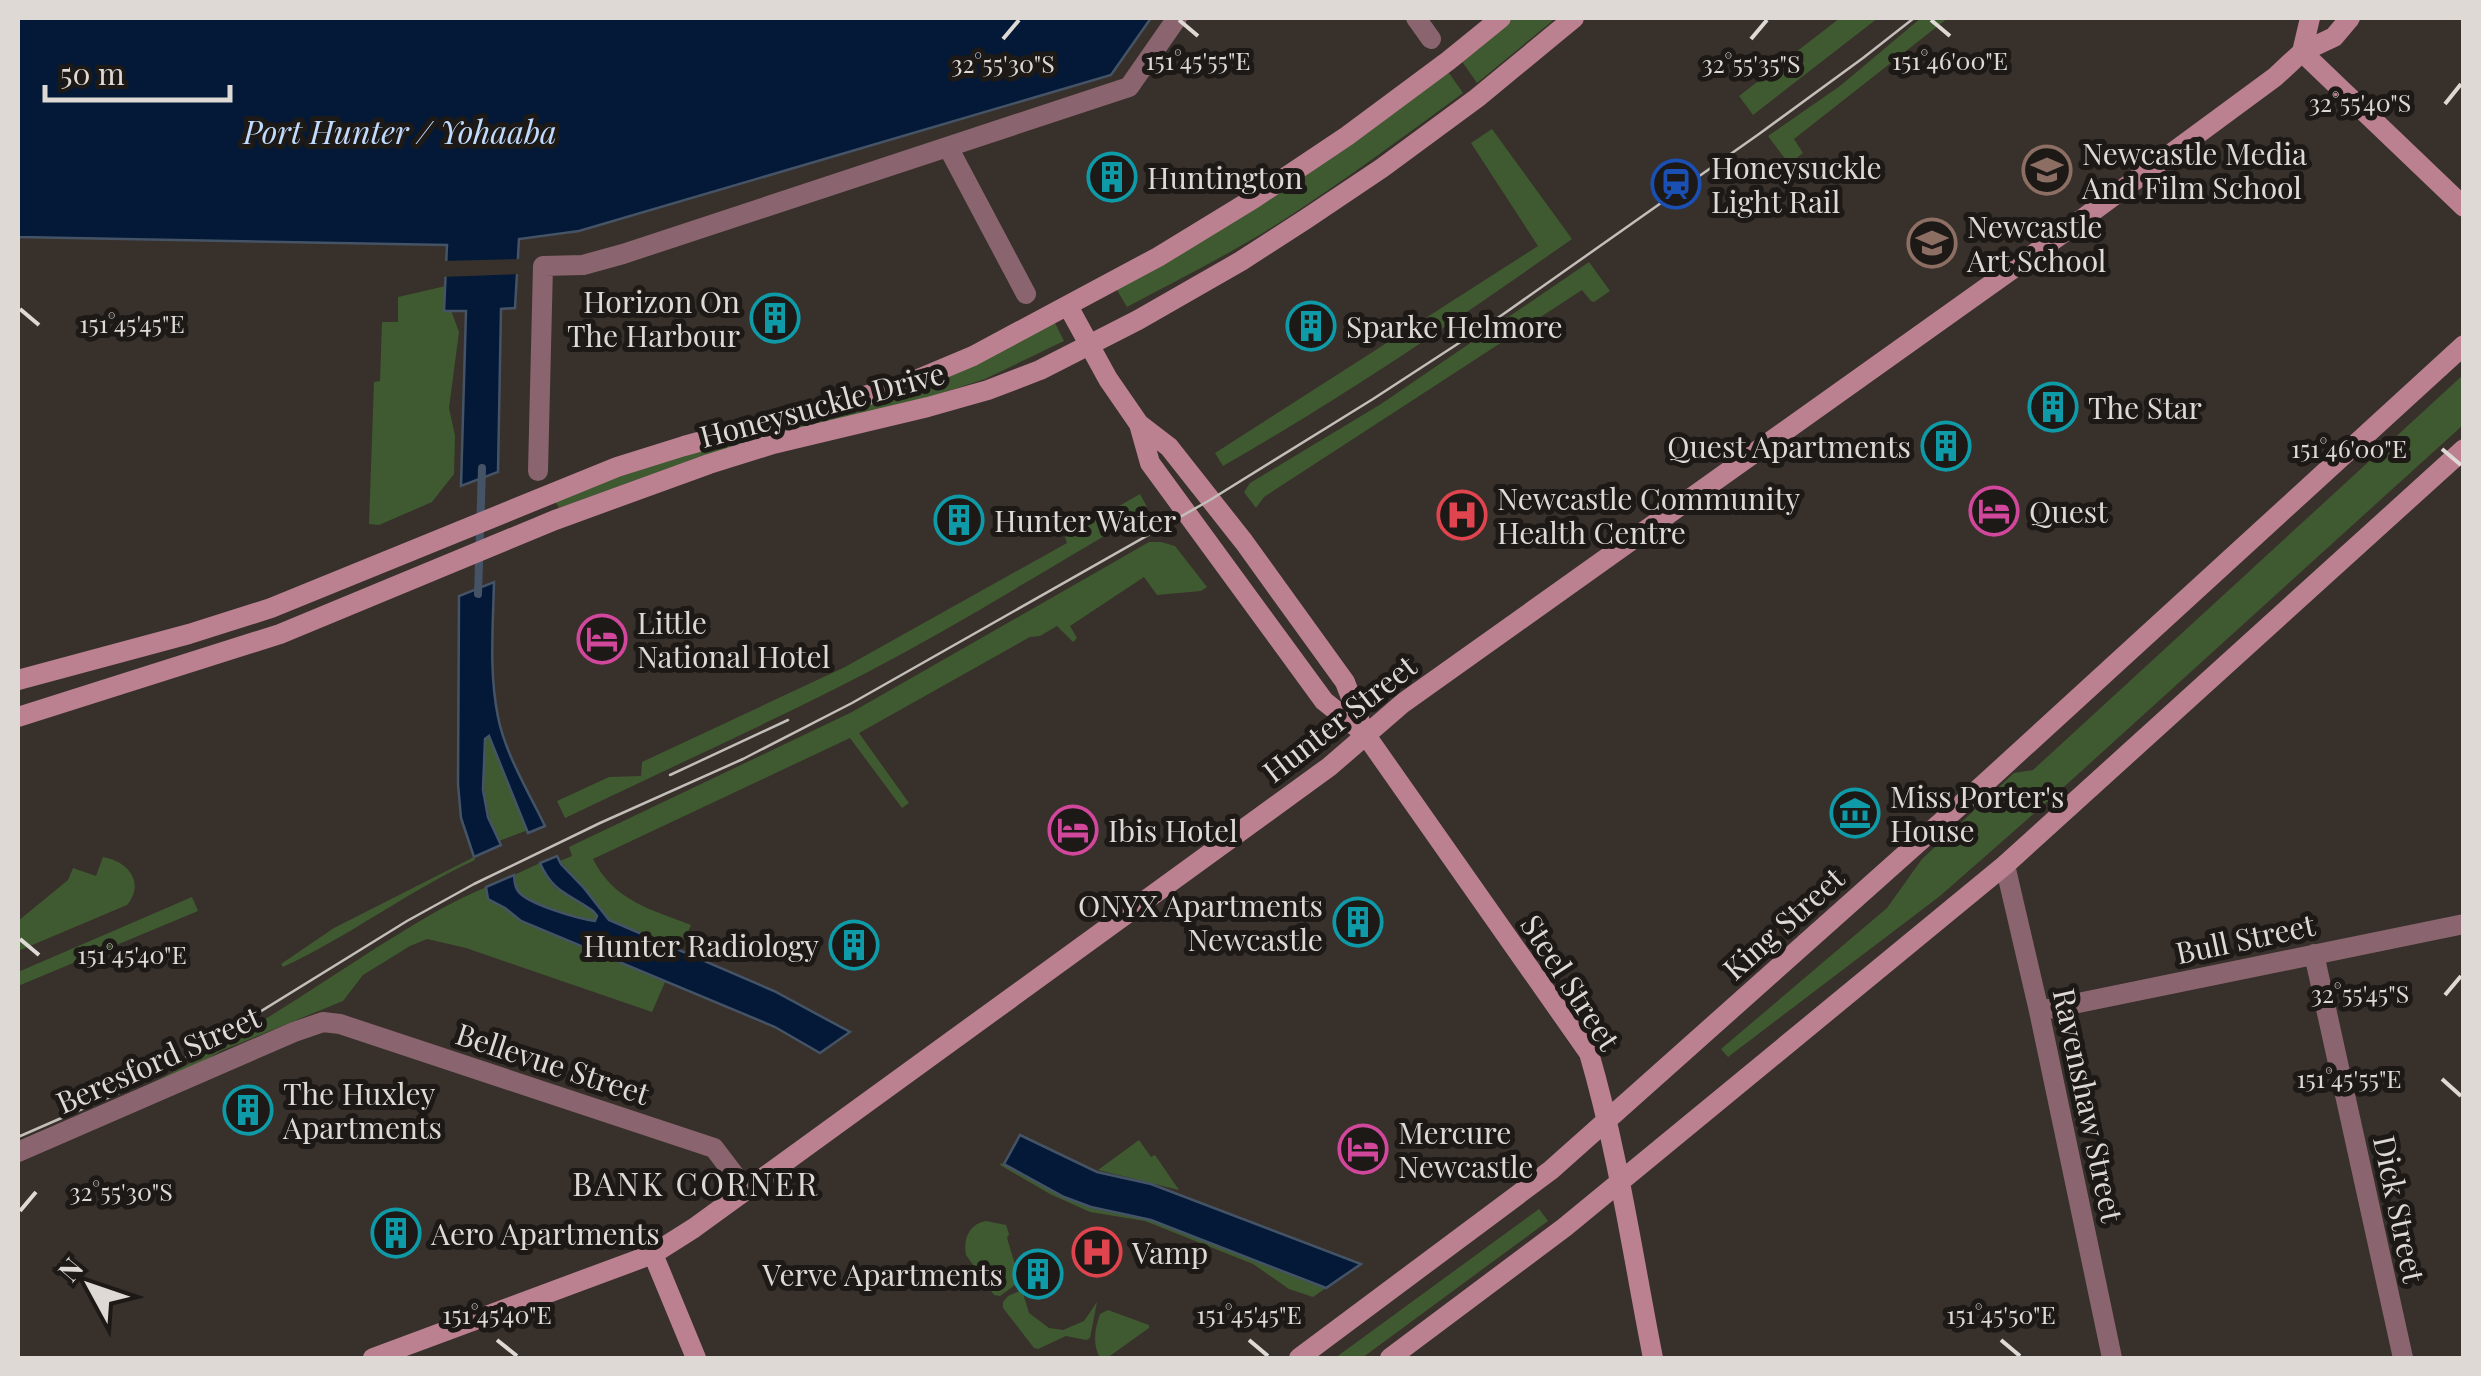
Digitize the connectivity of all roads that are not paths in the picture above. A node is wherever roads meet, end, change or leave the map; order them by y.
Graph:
1 (1178, 18) edge
2 (1416, 18) edge
3 (1501, 18) edge
4 (1574, 18) edge
5 (2310, 18) edge
6 (2350, 18) edge
7 (1431, 39) dead end
8 (2302, 52) junction
9 (948, 147) junction
10 (2464, 206) edge
11 (1026, 294) dead end
12 (1068, 306) junction
13 (2464, 345) edge
14 (1090, 346) junction
15 (2464, 450) edge
16 (538, 471) dead end
17 (18, 680) edge
18 (18, 717) edge
19 (1365, 734) junction
20 (2005, 865) junction
21 (2464, 924) edge
22 (2314, 954) junction
23 (2039, 1011) junction
24 (323, 1022) joint
25 (1606, 1120) junction
26 (18, 1152) edge
27 (1620, 1182) junction
28 (746, 1190) junction
29 (653, 1254) junction
30 (373, 1358) edge
31 (696, 1358) edge
32 (1300, 1358) edge
33 (1390, 1358) edge
34 (1653, 1358) edge
35 (2112, 1358) edge
36 (2403, 1358) edge

1 - 9 street
2 - 7 street
3 - 12 main road, Honeysuckle Drive
4 - 14 main road, Honeysuckle Drive
5 - 8 main road
6 - 8 main road, Hunter Street
8 - 10 main road
8 - 19 main road, Hunter Street
9 - 11 street
9 - 16 street
12 - 14 main road, Steel Street
12 - 17 main road, Honeysuckle Drive
13 - 25 main road, King Street
14 - 18 main road, Honeysuckle Drive
14 - 19 main road, Steel Street
15 - 20 main road
19 - 25 main road, Steel Street
19 - 28 main road, Hunter Street
20 - 23 street, Ravenshaw Street
20 - 27 main road
21 - 22 street, Bull Street
22 - 23 street, Bull Street
22 - 36 street, Dick Street
23 - 35 street, Ravenshaw Street
24 - 26 street, Beresford Street
24 - 28 street, Bellevue Street
25 - 27 main road, Steel Street
25 - 32 main road, King Street
27 - 33 main road
27 - 34 main road, Steel Street
28 - 29 main road, Hunter Street
29 - 30 main road, Hunter Street
29 - 31 main road

